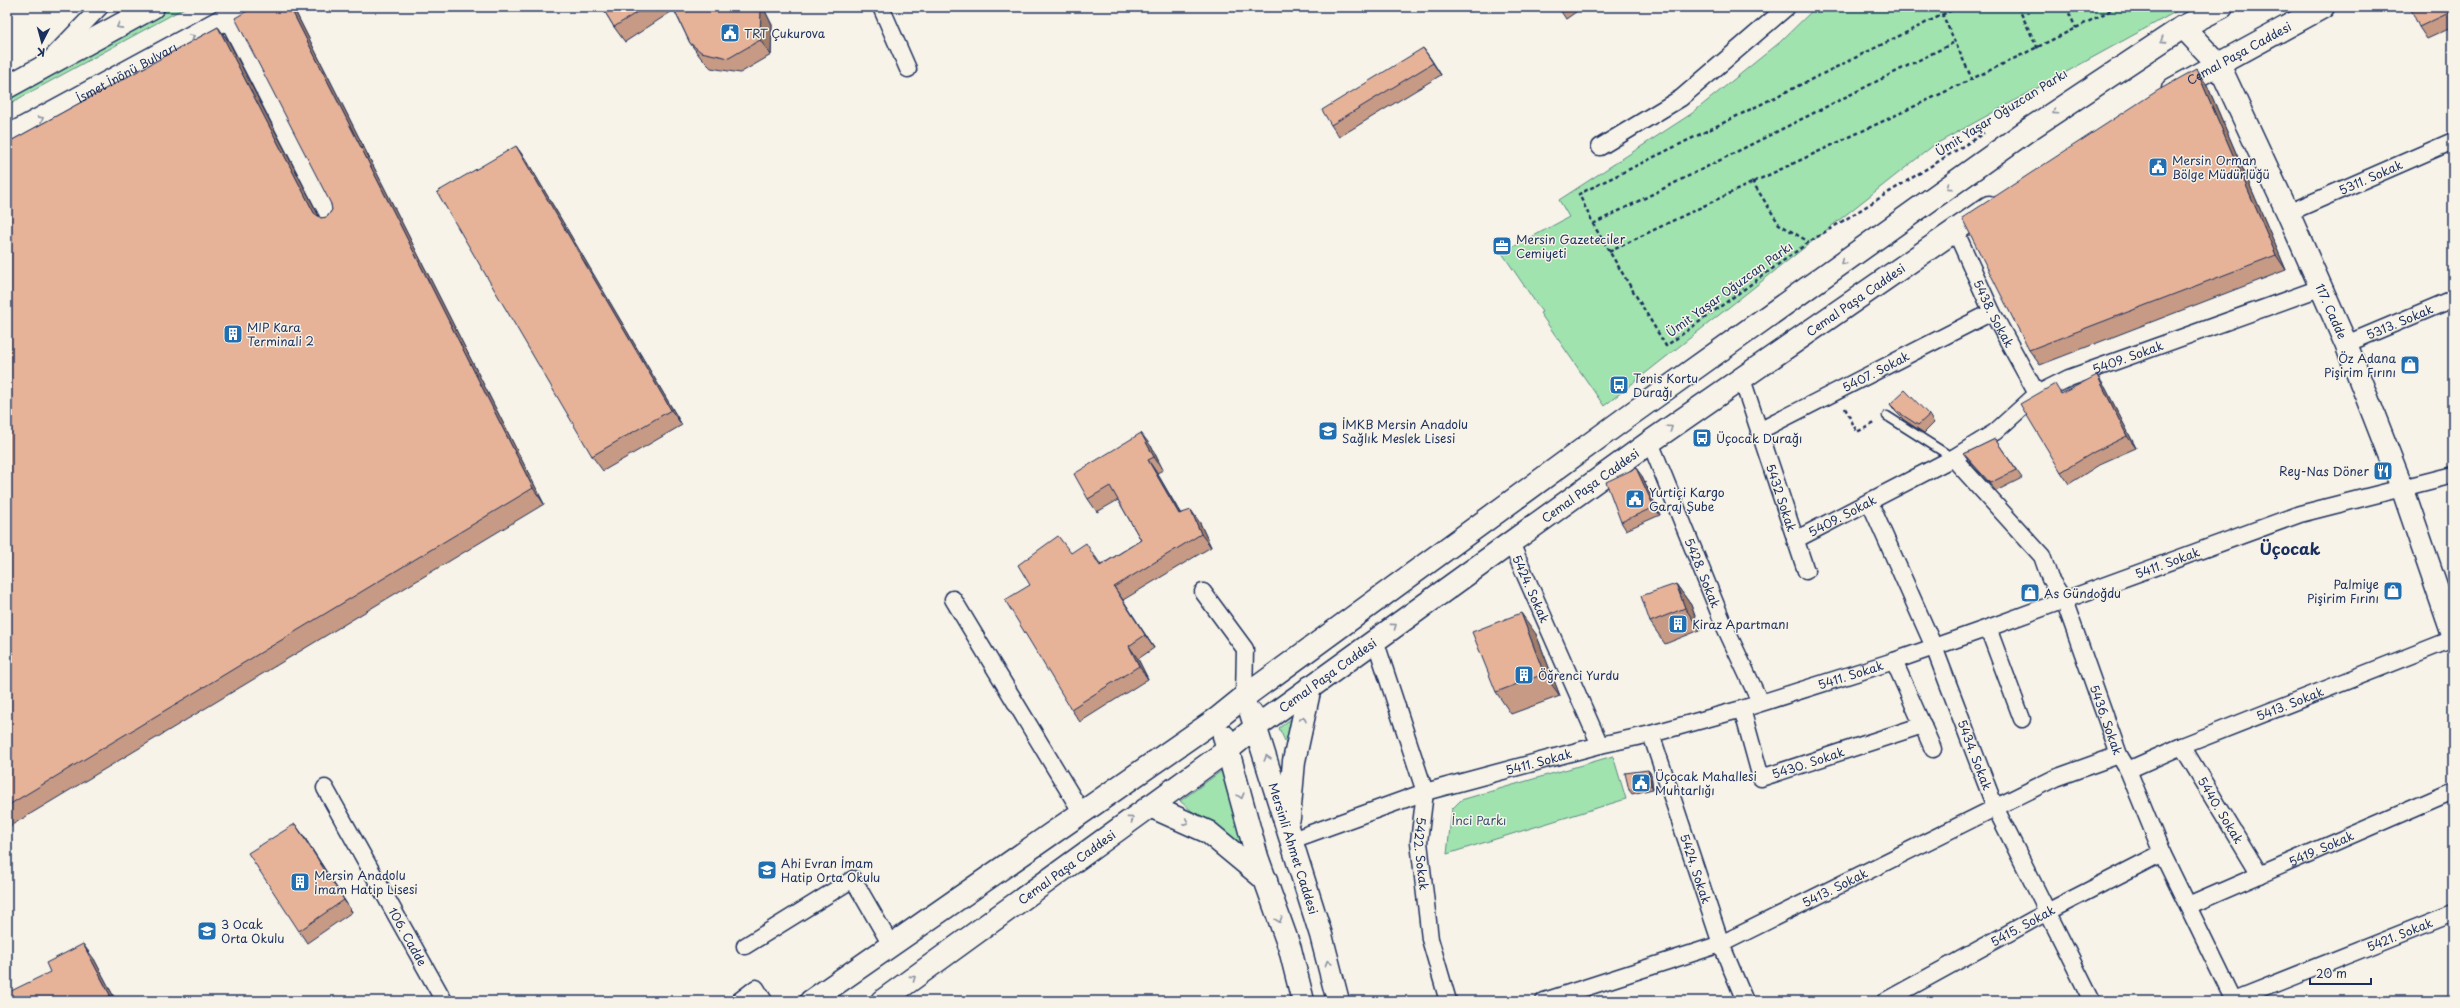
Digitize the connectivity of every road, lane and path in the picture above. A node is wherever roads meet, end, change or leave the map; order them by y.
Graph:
1 (100, 7) edge
2 (153, 7) edge
3 (247, 7) edge
4 (881, 7) edge
5 (1788, 7) edge
6 (1939, 7) edge
7 (1958, 7) edge
8 (2023, 7) edge
9 (2066, 7) edge
10 (2117, 7) edge
11 (2222, 7) edge
12 (2323, 7) edge
13 (2018, 8) edge
14 (1943, 16) junction
15 (226, 18) junction
16 (2183, 27) junction
17 (2076, 28) junction
18 (1955, 42) junction
19 (2038, 49) junction
20 (2219, 65) junction
21 (40, 69) junction
22 (908, 69) dead end
23 (1972, 79) junction
24 (7, 87) edge
25 (2156, 98) edge
26 (1985, 132) dead end
27 (7, 137) edge
28 (2453, 141) edge
29 (1600, 147) dead end
30 (1752, 181) junction
31 (2006, 195) edge
32 (2288, 213) junction
33 (333, 224) edge
34 (1593, 224) junction
35 (1955, 230) junction
36 (1809, 242) junction
37 (1609, 252) junction
38 (2320, 288) junction
39 (2453, 299) edge
40 (1992, 312) junction
41 (2346, 344) junction
42 (1742, 378) junction
43 (1837, 391) junction
44 (2037, 394) junction
45 (1888, 416) joint
46 (1759, 431) junction
47 (1650, 442) junction
48 (1953, 458) junction
49 (2453, 475) edge
50 (2403, 490) junction
51 (1870, 503) junction
52 (1795, 540) junction
53 (1510, 542) junction
54 (1806, 571) dead end
55 (1203, 592) dead end
56 (953, 599) dead end
57 (2064, 600) junction
58 (1988, 628) junction
59 (2453, 635) edge
60 (2453, 639) edge
61 (1375, 640) junction
62 (1934, 647) junction
63 (1894, 661) junction
64 (1310, 687) junction
65 (1244, 697) junction
66 (1760, 702) junction
67 (1742, 709) junction
68 (1218, 718) junction
69 (2022, 719) dead end
70 (1923, 725) junction
71 (1257, 726) junction
72 (1651, 734) junction
73 (1600, 745) junction
74 (2182, 746) junction
75 (1229, 749) junction
76 (1934, 749) dead end
77 (2119, 755) junction
78 (2128, 770) junction
79 (325, 788) dead end
80 (2453, 791) edge
81 (1425, 792) junction
82 (1150, 806) junction
83 (1995, 807) junction
84 (1082, 813) junction
85 (1290, 834) junction
86 (2162, 853) junction
87 (2260, 875) junction
88 (1266, 880) junction
89 (2188, 906) junction
90 (2047, 912) junction
91 (2453, 913) edge
92 (1721, 944) junction
93 (891, 945) junction
94 (745, 946) dead end
95 (760, 995) edge
96 (444, 1001) edge
97 (739, 1001) edge
98 (811, 1001) edge
99 (882, 1001) edge
100 (1303, 1001) edge
101 (1338, 1001) edge
102 (1448, 1001) edge
103 (1544, 1001) edge
104 (1745, 1001) edge
105 (1885, 1001) edge
106 (2092, 1001) edge
107 (2234, 1001) edge

1 - 21 street
2 -> 21 main road
3 - 15 main road, İsmet İnönü Bulvarı
4 - 22 street
5 - 29 street
6 - 14 path
7 - 14 path
8 - 13 path
9 - 17 path
10 - 17 path
11 - 16 main road
12 - 20 main road, Cemal Paşa Caddesi
13 - 19 path
14 - 18 path
14 - 34 path
27 -> 15 main road, İsmet İnönü Bulvarı
15 - 33 street
16 - 20 main road, 117. Cadde
16 -> 65 main road
17 - 19 path
18 - 23 path
18 - 34 path
19 - 23 path
20 - 25 main road, Cemal Paşa Caddesi
20 - 32 main road, 117. Cadde
21 - 24 main road
23 - 30 path
26 - 36 path, Ümit Yaşar Oğuzcan Parkı
28 - 32 street, 5311. Sokak
30 - 36 path
30 - 37 path
31 - 35 main road, Cemal Paşa Caddesi
32 - 38 main road, 117. Cadde
34 - 37 path
35 - 40 street, 5438. Sokak
35 - 42 main road, Cemal Paşa Caddesi
36 - 37 path, Ümit Yaşar Oğuzcan Parkı
38 - 41 main road, 117. Cadde
38 - 44 street, 5409. Sokak
39 - 41 street, 5313. Sokak
40 - 43 street, 5407. Sokak
40 - 44 street, 5438. Sokak
41 - 50 main road, 117. Cadde
42 - 46 street, 5432 Sokak
47 -> 42 main road, Cemal Paşa Caddesi
43 - 45 path
43 - 46 street, 5407. Sokak
44 - 48 street, 5409. Sokak
45 - 48 lane
46 - 52 street, 5432 Sokak
47 - 53 main road, Cemal Paşa Caddesi
47 - 66 street, 5428. Sokak
48 - 51 street, 5409. Sokak
48 - 57 street, 5436. Sokak
49 - 50 street, 5411. Sokak
50 - 57 street, 5411. Sokak
50 - 59 main road, 117. Cadde
51 - 52 street, 5409. Sokak
51 - 62 street, 5434. Sokak
52 - 54 street, 5432 Sokak
61 -> 53 main road, Cemal Paşa Caddesi
53 - 73 street, 5424. Sokak
55 - 65 street
56 - 84 street
57 - 58 street, 5411. Sokak
57 - 77 street, 5436. Sokak
58 - 62 street, 5411. Sokak
58 - 69 street
60 - 74 street, 5413. Sokak
61 - 64 main road, Cemal Paşa Caddesi
61 - 81 street, 5422. Sokak
62 - 63 street, 5411. Sokak
62 - 83 street, 5434. Sokak
63 - 66 street, 5411. Sokak
63 - 70 street
64 - 71 main road, Cemal Paşa Caddesi
85 -> 64 main road
65 - 68 main road
65 - 71 main road, Mersinli Ahmet Caddesi
66 - 67 street, 5411. Sokak
67 - 70 street, 5430. Sokak
67 - 72 street, 5411. Sokak
68 - 75 main road
68 - 84 main road
70 - 76 street
71 - 75 main road, Cemal Paşa Caddesi
85 -> 71 main road, Mersinli Ahmet Caddesi
72 - 73 street, 5411. Sokak
72 - 92 street, 5424. Sokak
73 - 81 street, 5411. Sokak
74 - 78 street, 5413. Sokak
74 - 87 street, 5440. Sokak
75 - 82 main road, Cemal Paşa Caddesi
75 -> 88 main road
77 - 78 street, 5436. Sokak
77 - 83 street, 5413. Sokak
78 - 86 street, 5436. Sokak
79 - 96 street, 106. Cadde
80 - 87 street, 5419. Sokak
81 - 85 street, 5411. Sokak
81 - 102 street, 5422. Sokak
82 -> 88 main road
99 -> 82 main road, Cemal Paşa Caddesi
83 - 90 street, 5434. Sokak
83 - 92 street, 5413. Sokak
84 - 93 main road
101 -> 85 main road, Mersinli Ahmet Caddesi
86 - 89 street, 5436. Sokak
86 - 90 street, 5415. Sokak
87 - 89 street, 5419. Sokak
88 -> 100 main road
89 - 107 street, 5436. Sokak
90 - 105 street, 5415. Sokak
90 - 106 street, 5434. Sokak
91 - 107 street, 5421. Sokak
92 - 103 street, 5413. Sokak
92 - 104 street, 5424. Sokak
93 - 94 street
93 - 98 main road
95 - 97 street

